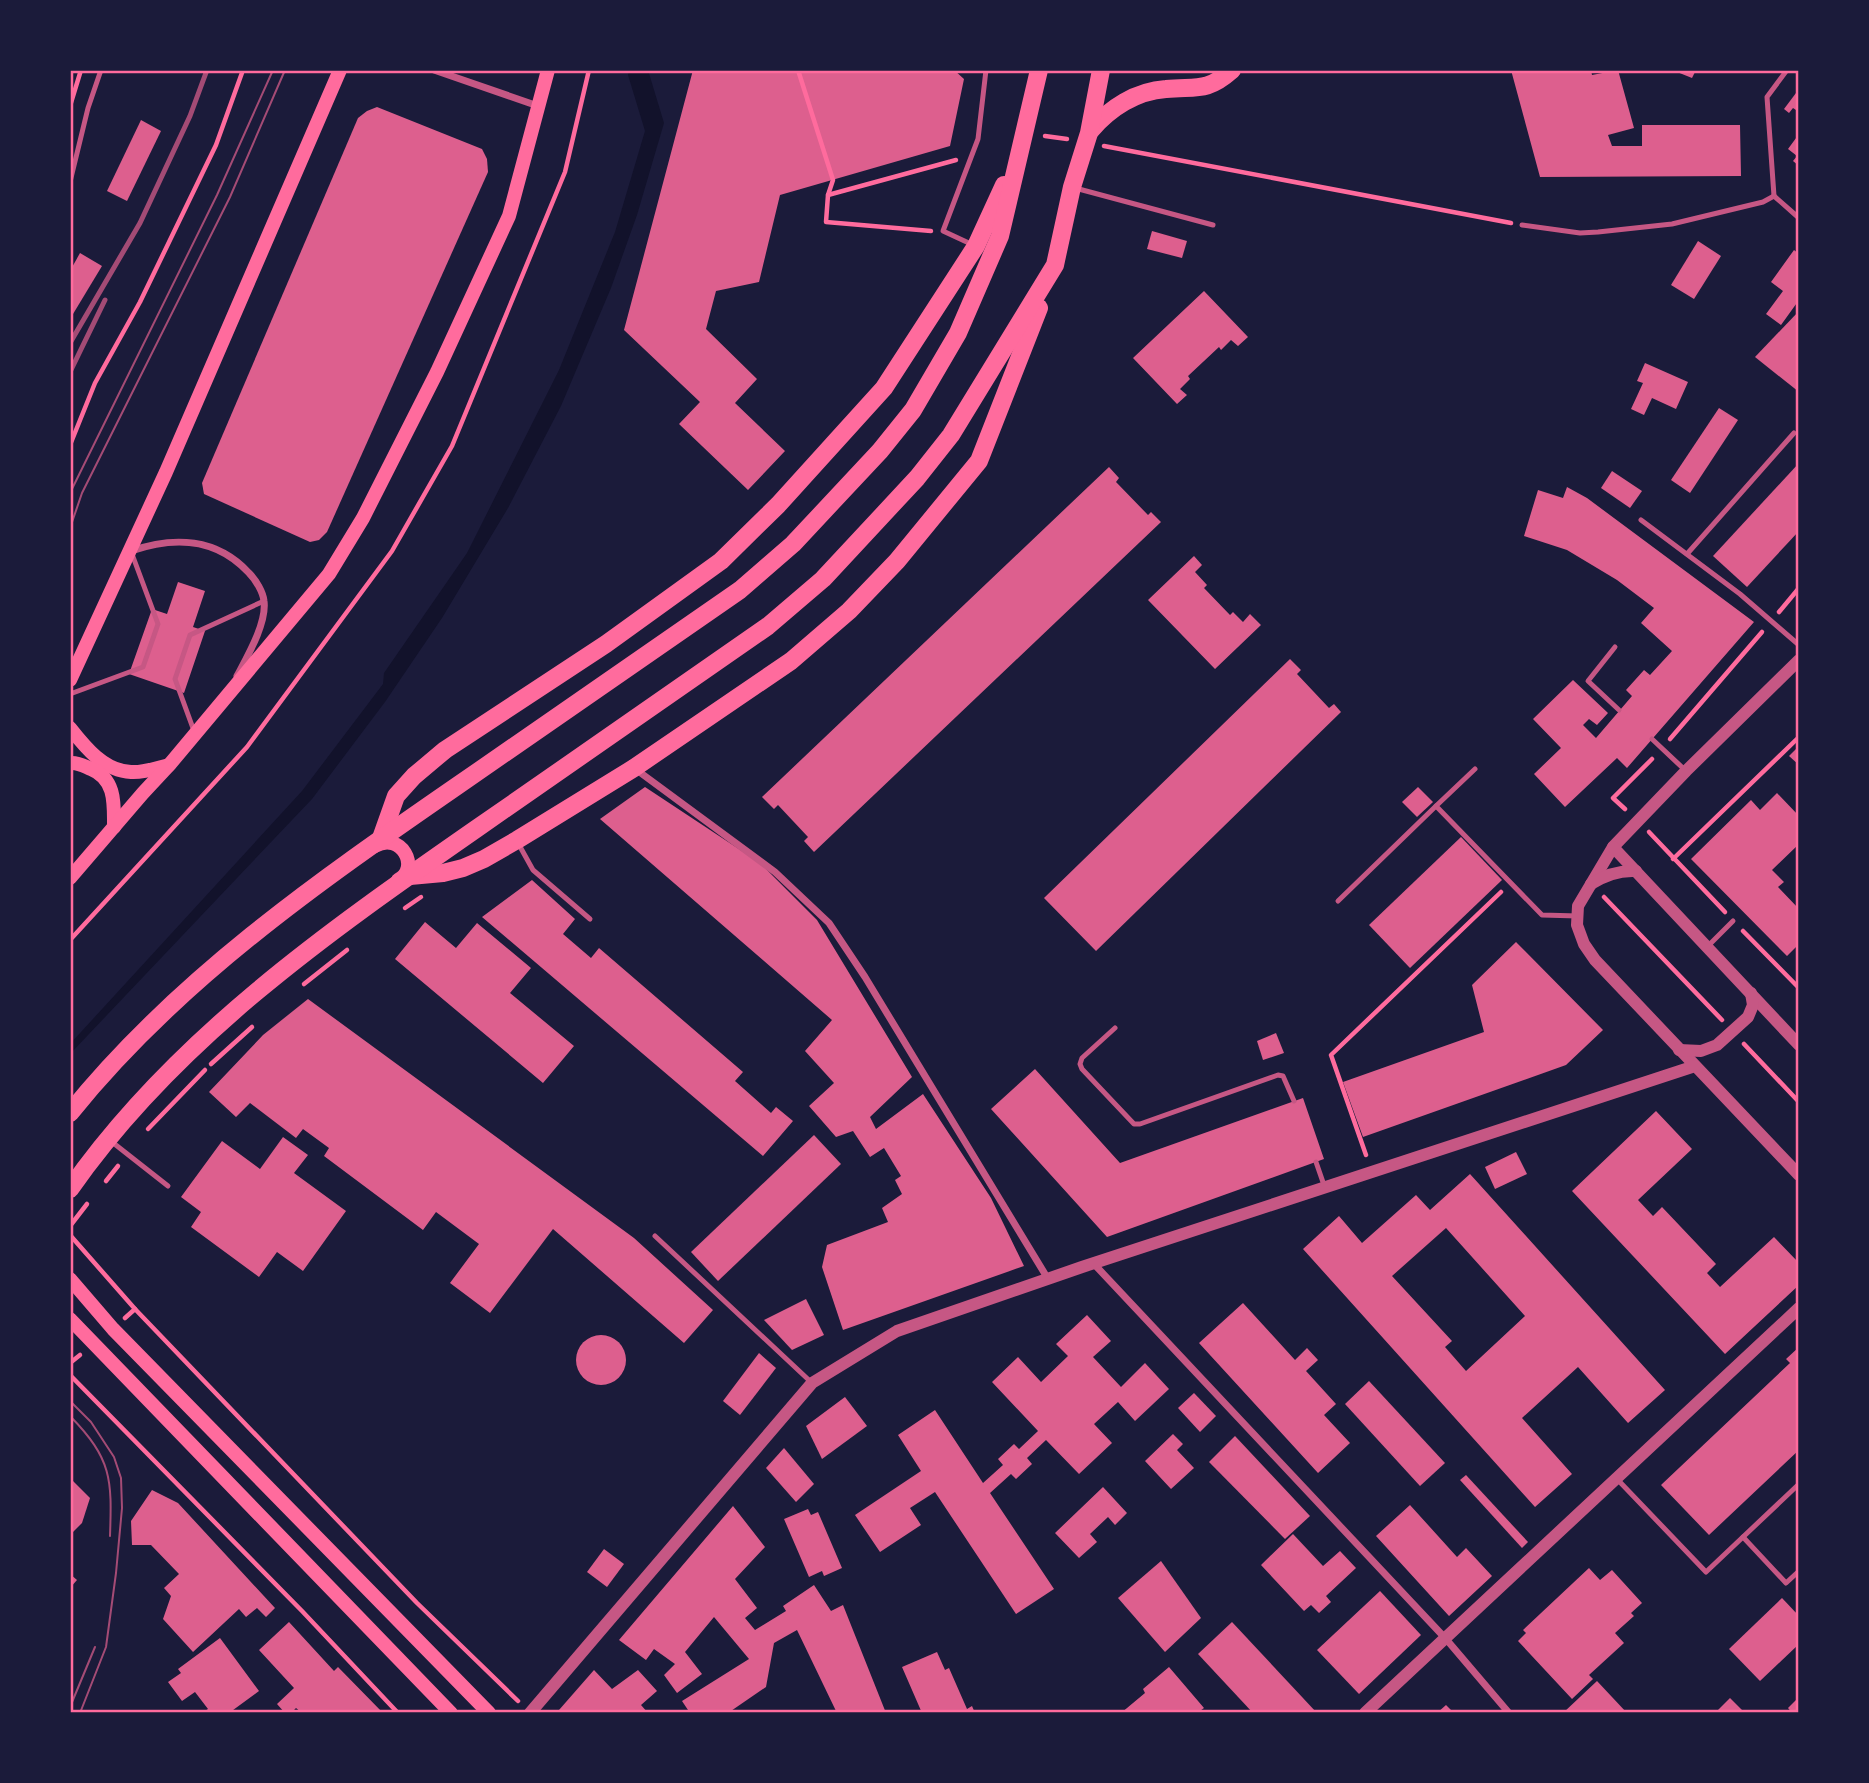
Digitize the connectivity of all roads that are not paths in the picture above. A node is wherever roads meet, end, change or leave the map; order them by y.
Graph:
1 (101, 70) edge
2 (340, 70) edge
3 (435, 70) edge
4 (548, 70) edge
5 (986, 70) edge
6 (1039, 70) edge
7 (1101, 70) edge
8 (1232, 70) edge
9 (1787, 70) edge
10 (538, 106) junction
11 (1089, 133) junction
12 (1021, 146) junction
13 (70, 182) edge
14 (1072, 187) junction
15 (1774, 196) junction
16 (1799, 218) edge
17 (1213, 225) dead end
18 (1522, 225) road end
19 (976, 246) junction
20 (1055, 265) junction
21 (1794, 433) dead end
22 (1641, 520) dead end
23 (131, 551) junction
24 (1687, 554) junction
25 (264, 600) junction
26 (1799, 645) edge
27 (1615, 647) dead end
28 (1799, 660) edge
29 (70, 680) edge
30 (231, 690) junction
31 (70, 694) edge
32 (1619, 710) dead end
33 (70, 727) edge
34 (195, 734) junction
35 (1652, 739) dead end
36 (70, 763) edge
37 (170, 764) junction
38 (634, 768) junction
39 (1475, 769) dead end
40 (1686, 771) junction
41 (1436, 806) junction
42 (114, 827) junction
43 (517, 840) junction
44 (379, 843) junction
45 (1613, 847) junction
46 (1636, 872) junction
47 (403, 877) junction
48 (70, 878) edge
49 (1595, 888) junction
50 (1338, 901) dead end
51 (1578, 916) junction
52 (590, 919) dead end
53 (1733, 921) road end
54 (1707, 947) junction
55 (1751, 993) junction
56 (1115, 1028) dead end
57 (1799, 1045) edge
58 (1679, 1050) junction
59 (1695, 1066) junction
60 (1294, 1101) dead end
61 (70, 1113) edge
62 (70, 1123) edge
63 (104, 1136) junction
64 (1316, 1162) dead end
65 (1799, 1175) edge
66 (70, 1179) edge
67 (168, 1186) dead end
68 (1325, 1188) junction
69 (70, 1189) edge
70 (655, 1236) dead end
71 (1094, 1264) junction
72 (70, 1279) edge
73 (1048, 1279) junction
74 (1799, 1308) edge
75 (71, 1321) edge
76 (812, 1383) junction
77 (1617, 1479) junction
78 (1799, 1484) edge
79 (1743, 1537) junction
80 (1799, 1571) edge
81 (1446, 1639) junction
82 (526, 1708) edge
83 (452, 1713) edge
84 (489, 1713) edge
85 (1365, 1713) edge
86 (1509, 1713) edge

1 - 13 lane
2 - 23 main road
3 - 10 street
4 - 10 main road
5 - 19 lane
6 - 12 main road
7 - 11 main road
8 - 11 main road
9 - 15 lane
10 - 30 main road
11 - 14 main road
12 - 19 main road
12 - 61 main road
14 - 17 lane
14 - 20 main road
15 - 16 lane
15 - 18 lane
19 - 44 main road
20 - 38 main road
20 - 69 main road
21 - 24 lane
22 - 24 lane
23 - 25 street
23 - 29 main road
23 - 31 lane
24 - 26 lane
25 - 30 street
25 - 34 lane
27 - 32 lane
28 - 40 street
30 - 34 main road
33 - 37 main road
34 - 37 main road
35 - 40 lane
36 - 42 main road
37 - 42 main road
38 - 43 main road
38 - 73 street
39 - 41 lane
40 - 45 street
41 - 50 lane
41 - 51 lane
42 - 48 main road
43 - 47 main road
43 - 52 lane
44 - 47 main road
44 - 62 main road
45 - 46 street
45 - 49 street
46 - 49 street
46 - 54 street
47 - 63 main road
49 - 51 street
51 - 58 street
53 - 54 lane
54 - 55 street
55 - 57 street
55 - 58 street
56 - 60 lane
58 - 59 street
59 - 65 street
59 - 68 street
63 - 66 main road
63 - 67 lane
64 - 68 lane
68 - 71 street
70 - 76 lane
71 - 73 street
71 - 81 street
72 - 84 main road
73 - 76 street
74 - 77 street
75 - 83 main road
76 - 82 street
77 - 79 lane
77 - 81 street
78 - 79 lane
79 - 80 lane
81 - 85 street
81 - 86 street

